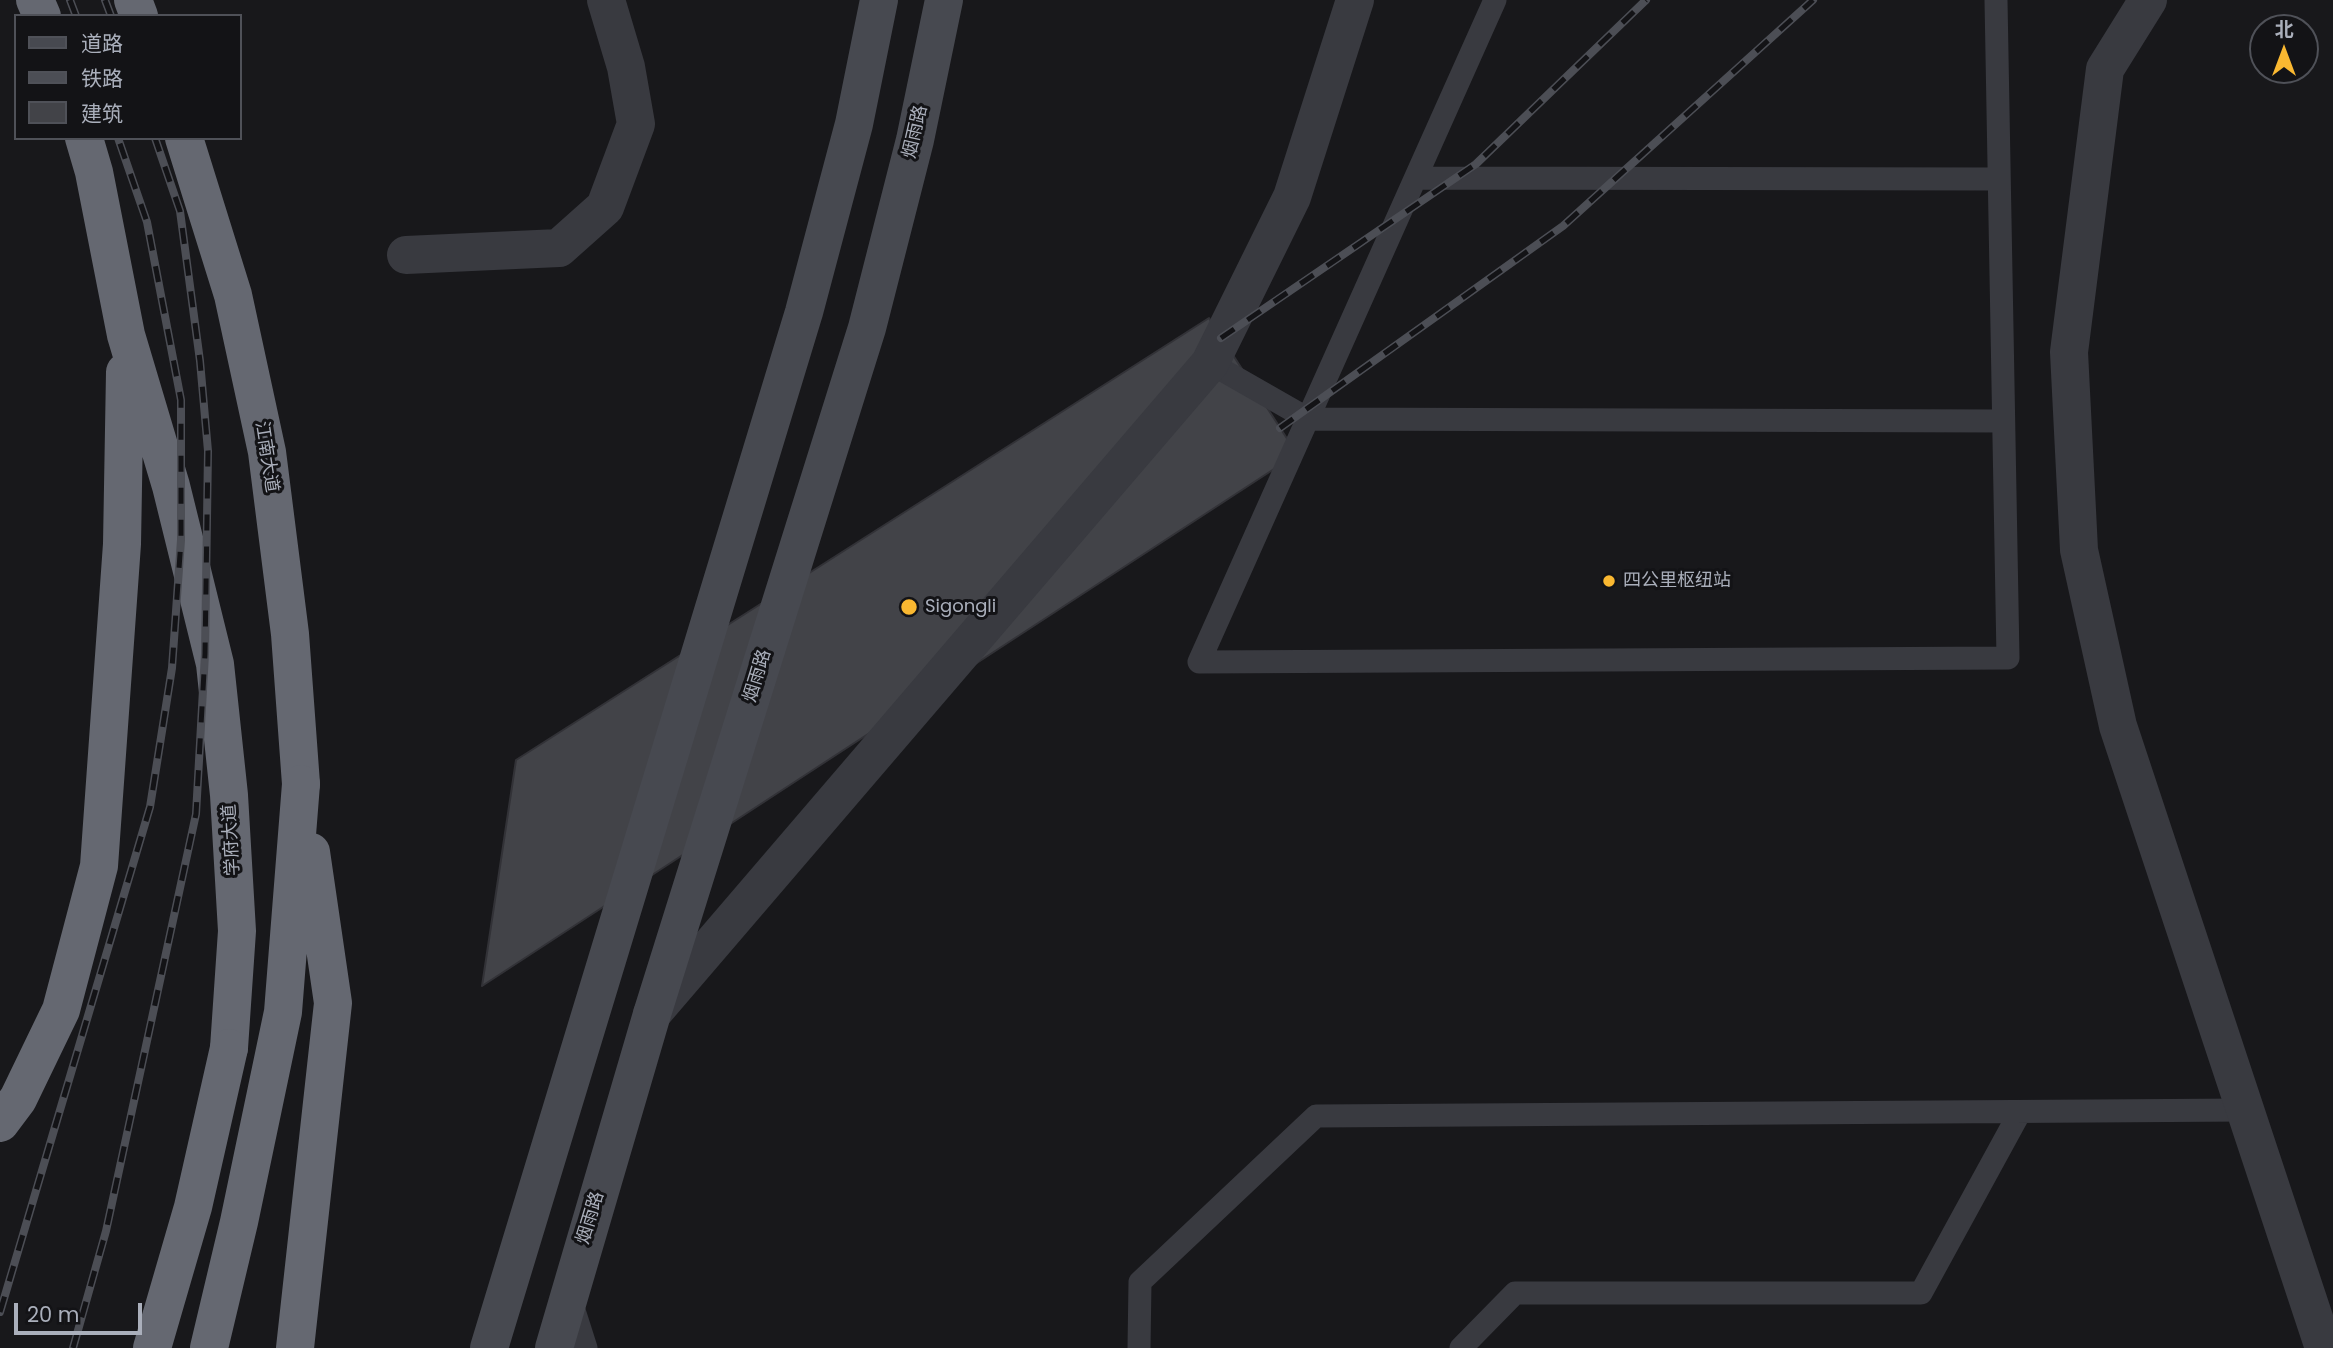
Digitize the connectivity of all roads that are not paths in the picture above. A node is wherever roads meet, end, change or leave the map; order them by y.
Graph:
1 (606, 0) edge
2 (879, 0) edge
3 (944, 0) edge
4 (1355, 0) edge
5 (1496, 0) edge
6 (1996, 0) edge
7 (2148, 0) edge
8 (85, 140) edge
9 (185, 140) edge
10 (1416, 178) junction
11 (1999, 179) junction
12 (406, 255) dead end
13 (126, 335) junction
14 (1210, 363) junction
15 (1308, 419) junction
16 (2003, 421) junction
17 (301, 784) junction
18 (652, 1014) junction
19 (2246, 1110) junction
20 (2020, 1112) junction
21 (0, 1123) edge
22 (568, 1293) junction
23 (152, 1348) edge
24 (209, 1348) edge
25 (295, 1348) edge
26 (489, 1348) edge
27 (554, 1348) edge
28 (586, 1348) edge
29 (1139, 1348) edge
30 (1461, 1348) edge
31 (2324, 1348) edge

1 - 12 street
2 - 26 main road
3 - 18 main road, 烟雨路
4 - 14 street
5 - 10 lane
6 - 11 lane
7 - 19 street
8 - 13 highway
9 - 17 highway, 江南大道
10 - 11 lane
10 - 15 lane
11 - 16 lane
13 - 21 highway
13 - 23 highway, 学府大道, bridge
14 - 15 lane
14 - 18 street
15 - 16 lane
15 - 16 lane
17 - 24 highway, bridge
17 - 25 highway, bridge
18 - 22 main road, 烟雨路
19 - 20 lane
19 - 31 street
20 - 29 lane
20 - 30 lane
22 - 27 main road, 烟雨路
22 - 28 lane

